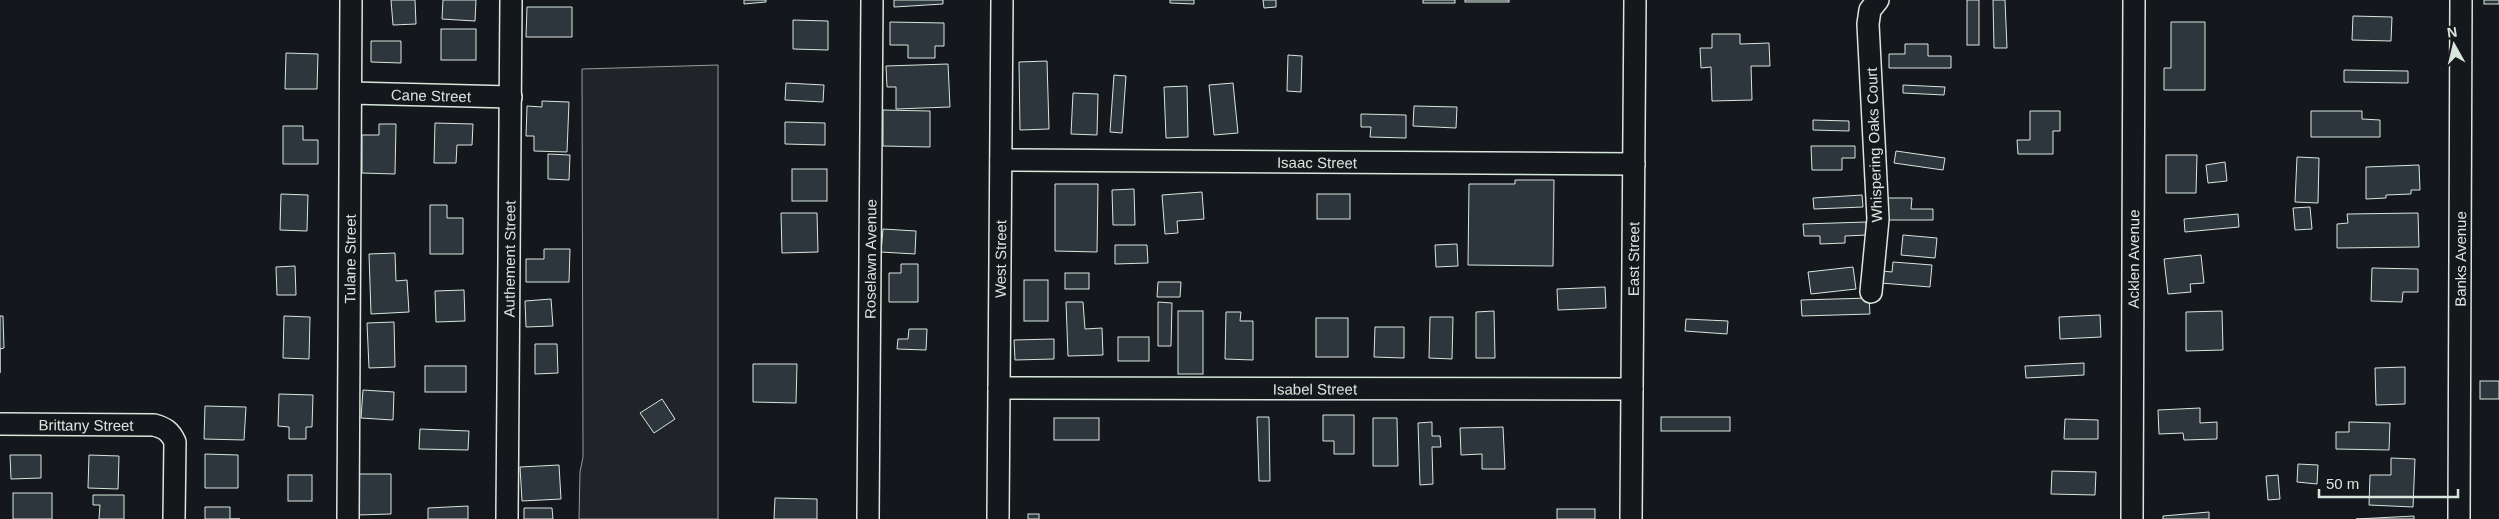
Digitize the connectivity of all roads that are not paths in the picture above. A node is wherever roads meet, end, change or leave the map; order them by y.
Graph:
1 (351, 0) edge
2 (510, 0) edge
3 (872, 0) edge
4 (1002, 0) edge
5 (1635, 0) edge
6 (1878, 0) edge
7 (2134, 0) edge
8 (2461, 0) edge
9 (351, 92) junction
10 (511, 97) junction
11 (1000, 160) junction
12 (1634, 164) junction
13 (1871, 292) dead end
14 (999, 388) junction
15 (1632, 389) junction
16 (0, 424) edge
17 (174, 519) edge
18 (348, 519) edge
19 (507, 519) edge
20 (868, 519) edge
21 (998, 519) edge
22 (1631, 519) edge
23 (2132, 519) edge
24 (2459, 519) edge

1 - 9 street, Tulane Street
2 - 10 street, Authement Street
3 - 20 street, Roselawn Avenue
4 - 11 street, West Street
5 - 12 street, East Street
6 - 13 street, Whispering Oaks Court
7 - 23 street, Acklen Avenue
8 - 24 street, Banks Avenue
9 - 10 street, Cane Street
9 - 18 street, Tulane Street
10 - 19 street, Authement Street
11 - 12 street, Isaac Street
11 - 14 street, West Street
12 - 15 street, East Street
14 - 15 street, Isabel Street
14 - 21 street, West Street
15 - 22 street, East Street
16 - 17 street, Brittany Street

